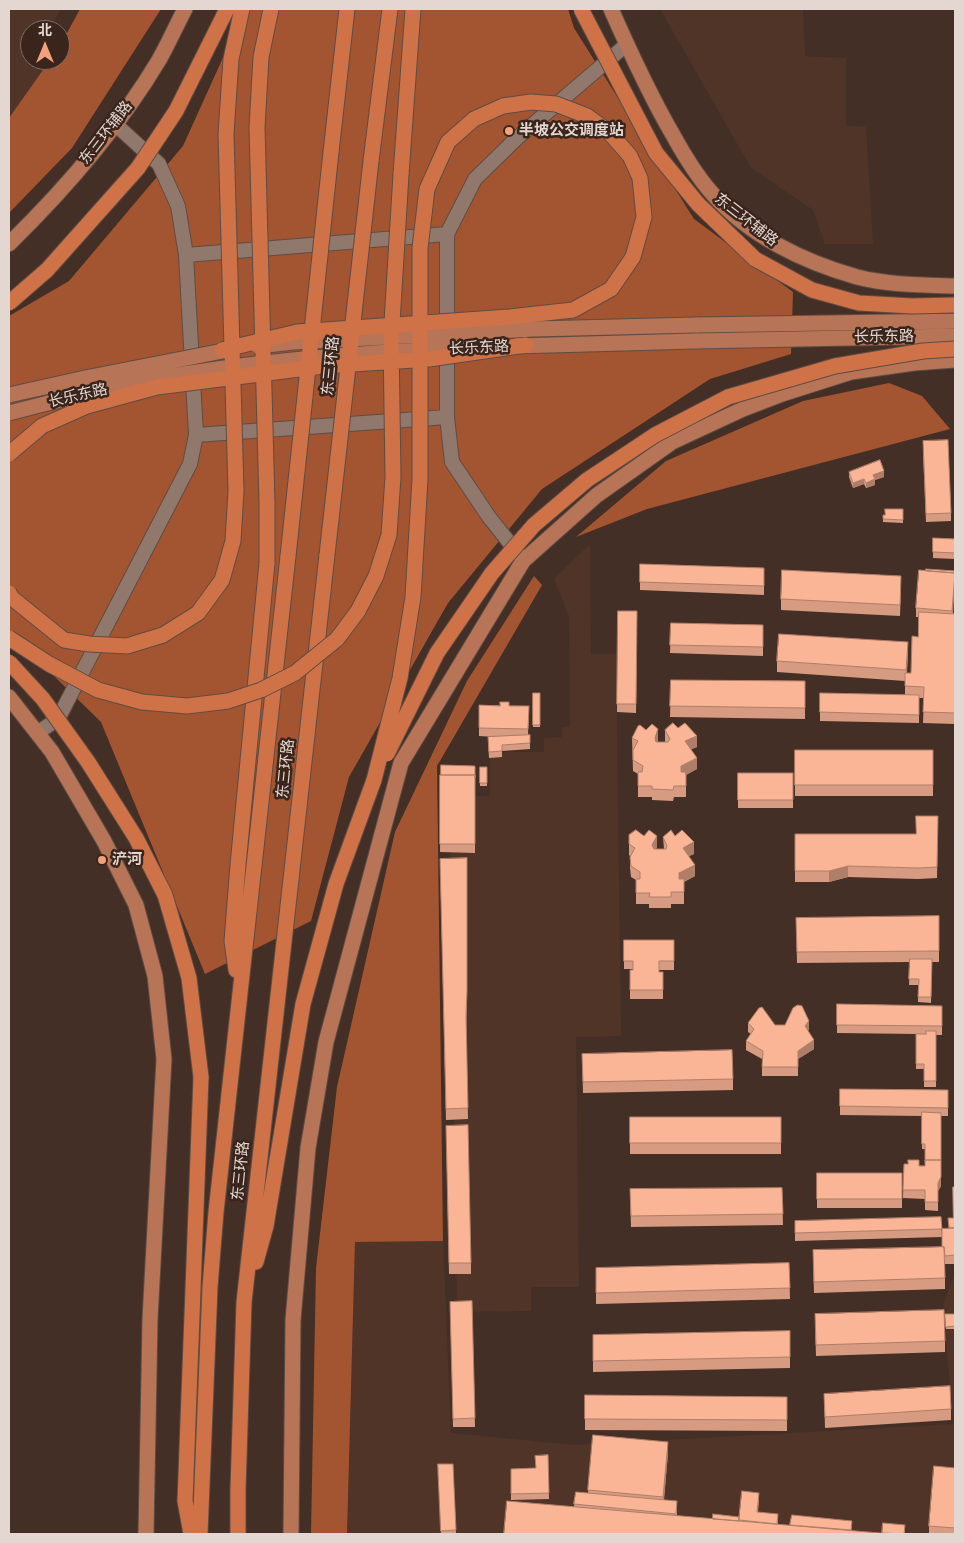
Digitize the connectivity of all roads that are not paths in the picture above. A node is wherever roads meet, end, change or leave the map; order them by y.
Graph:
1 (185, 9) edge
2 (227, 9) edge
3 (242, 9) edge
4 (271, 9) edge
5 (347, 9) edge
6 (390, 9) edge
7 (414, 9) edge
8 (611, 9) edge
9 (583, 10) edge
10 (626, 45) junction
11 (115, 124) junction
12 (446, 234) junction
13 (9, 244) edge
14 (186, 256) junction
15 (955, 286) edge
16 (9, 303) edge
17 (955, 306) edge
18 (955, 321) edge
19 (955, 336) edge
20 (526, 345) junction
21 (222, 350) junction
22 (955, 350) edge
23 (955, 360) edge
24 (9, 395) edge
25 (9, 413) edge
26 (447, 416) junction
27 (196, 435) junction
28 (9, 454) edge
29 (523, 561) junction
30 (9, 593) edge
31 (9, 638) edge
32 (9, 662) edge
33 (9, 697) edge
34 (37, 733) junction
35 (374, 780) junction
36 (239, 993) junction
37 (244, 1302) junction
38 (146, 1534) edge
39 (191, 1534) edge
40 (200, 1534) edge
41 (238, 1534) edge
42 (291, 1534) edge

1 - 11 main road, 东三环辅路
2 - 16 highway, bridge
3 - 30 highway, bridge
4 - 36 highway, bridge
5 - 36 highway, 东三环路, bridge
6 - 37 highway, 东三环路, bridge
7 - 31 highway, bridge
8 - 10 main road, 东三环辅路
9 - 17 highway, bridge
10 - 12 street
10 - 15 main road, 东三环辅路
11 - 13 main road, 东三环辅路
11 - 14 street
12 - 14 street
12 - 26 street
14 - 27 street
18 - 21 main road, 长乐东路, bridge
19 - 20 main road, 长乐东路, bridge
20 - 25 main road, 长乐东路, bridge
20 - 28 highway, bridge
21 - 24 main road, 长乐东路, bridge
21 - 35 highway, bridge
22 - 35 highway, bridge
23 - 29 main road
26 - 27 street
26 - 29 street
27 - 34 street
29 - 42 main road
32 - 39 highway, bridge
33 - 34 main road
34 - 38 main road
35 - 37 highway
36 - 40 highway, 东三环路
37 - 41 highway, 东三环路

